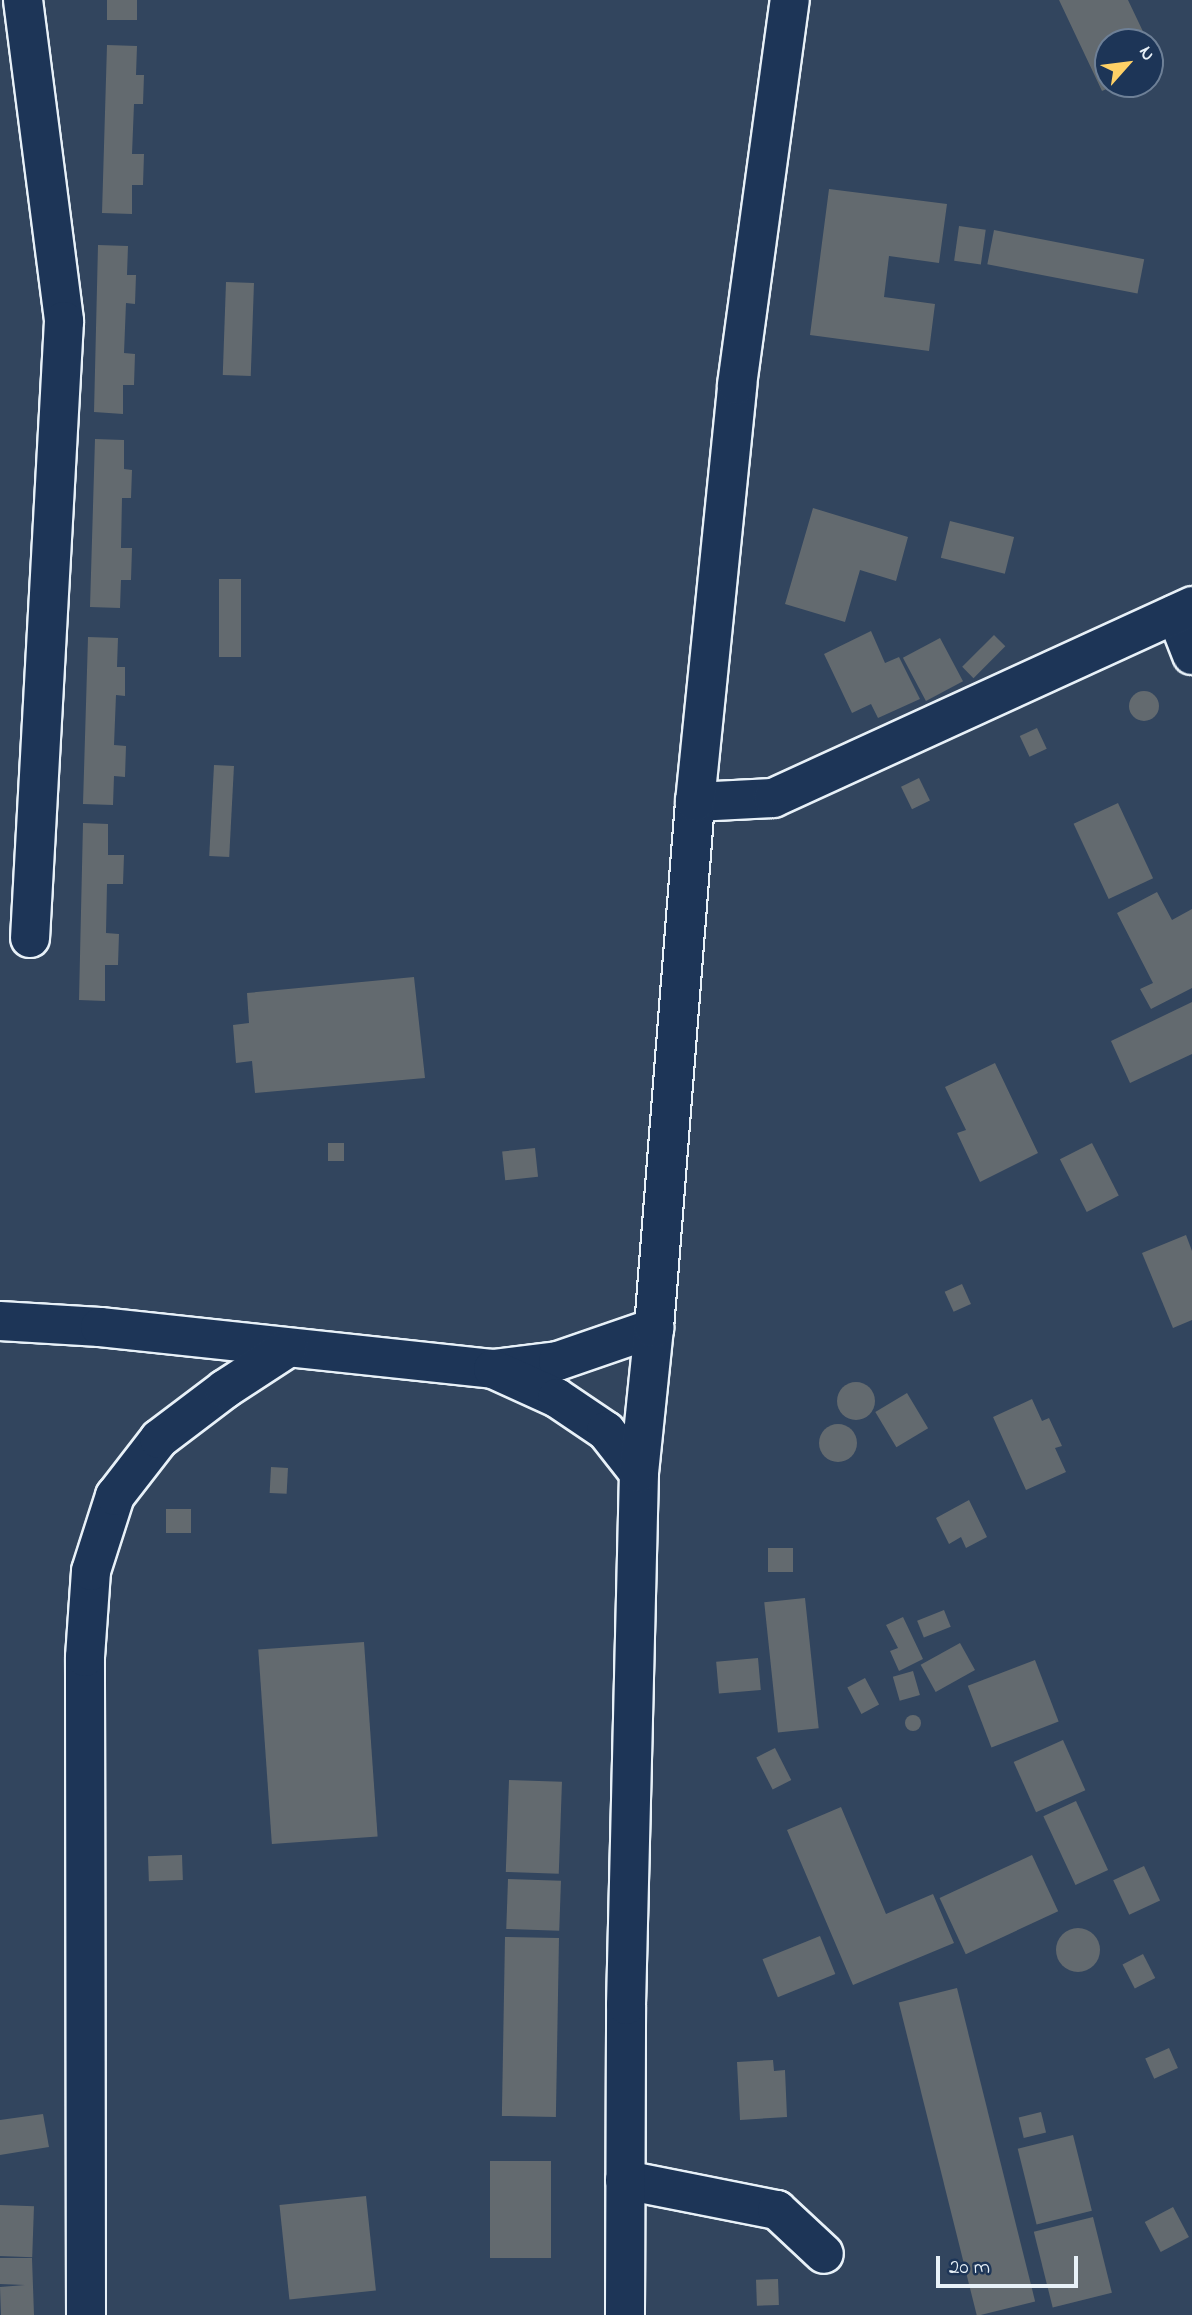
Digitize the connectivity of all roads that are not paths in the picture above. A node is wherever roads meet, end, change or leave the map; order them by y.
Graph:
1 (23, 0) edge
2 (790, 0) edge
3 (1184, 610) edge
4 (1192, 655) edge
5 (695, 802) junction
6 (30, 938) dead end
7 (0, 1321) edge
8 (654, 1328) junction
9 (288, 1348) junction
10 (493, 1370) junction
11 (639, 1473) junction
12 (625, 2180) junction
13 (824, 2253) dead end
14 (86, 2315) edge
15 (625, 2315) edge

1 - 6 street
2 - 5 street
3 - 4 street
3 - 5 street
5 - 8 street
7 - 9 street
8 - 10 street
8 - 11 street
9 - 10 street
9 - 14 street
10 - 11 street
11 - 12 street
12 - 13 street
12 - 15 street

